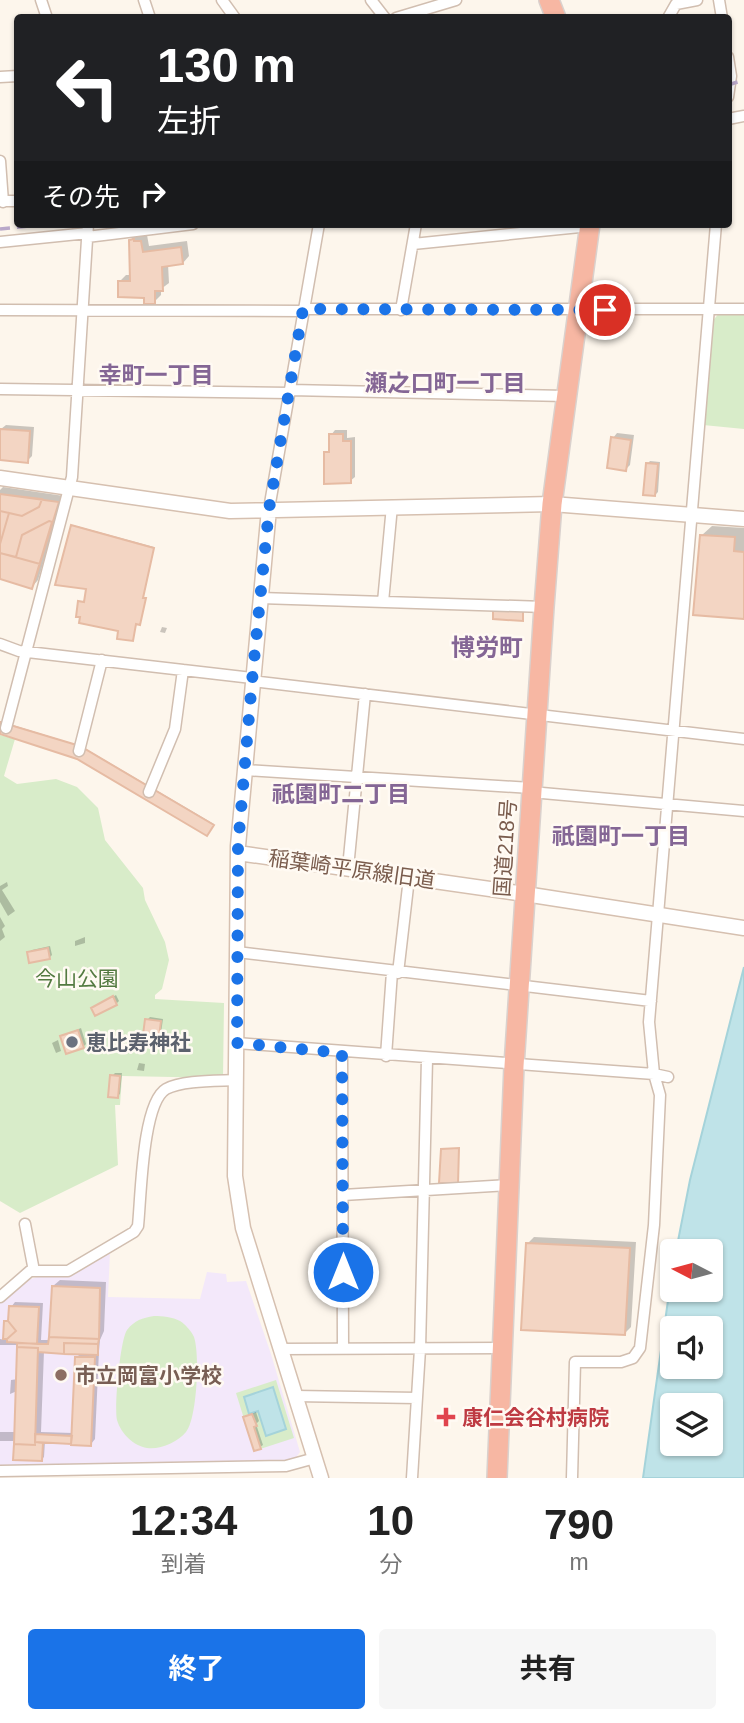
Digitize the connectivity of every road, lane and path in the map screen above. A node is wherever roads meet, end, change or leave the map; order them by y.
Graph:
1 (371, 0) edge
2 (456, 0) edge
3 (697, 0) edge
4 (437, 3) edge
5 (383, 14) edge
6 (407, 14) edge
7 (670, 14) edge
8 (0, 161) edge
9 (2, 202) edge
10 (133, 228) edge
11 (317, 228) edge
12 (415, 228) edge
13 (562, 228) edge
14 (590, 228) edge
15 (716, 228) edge
16 (88, 231) edge
17 (0, 242) edge
18 (413, 244) junction
19 (744, 309) edge
20 (0, 310) edge
21 (82, 310) junction
22 (303, 310) junction
23 (401, 310) junction
24 (579, 310) junction
25 (709, 310) junction
26 (0, 389) edge
27 (78, 390) junction
28 (290, 392) junction
29 (566, 396) junction
30 (0, 478) edge
31 (69, 488) junction
32 (552, 504) junction
33 (392, 506) junction
34 (269, 509) junction
35 (691, 514) junction
36 (744, 519) edge
37 (260, 598) junction
38 (383, 602) junction
39 (544, 607) junction
40 (0, 644) edge
41 (27, 652) junction
42 (103, 660) junction
43 (183, 670) junction
44 (252, 680) junction
45 (365, 694) junction
46 (536, 715) junction
47 (6, 728) dead end
48 (674, 730) junction
49 (744, 739) edge
50 (79, 751) dead end
51 (245, 770) junction
52 (357, 776) junction
53 (531, 790) junction
54 (149, 792) dead end
55 (668, 803) junction
56 (744, 811) edge
57 (238, 853) junction
58 (348, 868) junction
59 (409, 878) junction
60 (525, 894) junction
61 (658, 915) junction
62 (744, 929) edge
63 (237, 952) junction
64 (395, 972) junction
65 (519, 985) junction
66 (651, 1001) junction
67 (237, 1043) junction
68 (342, 1053) junction
69 (386, 1056) junction
70 (428, 1059) junction
71 (514, 1066) junction
72 (654, 1074) junction
73 (668, 1077) dead end
74 (236, 1080) junction
75 (509, 1185) junction
76 (424, 1190) junction
77 (342, 1195) junction
78 (25, 1224) dead end
79 (34, 1271) junction
80 (0, 1297) edge
81 (502, 1348) junction
82 (280, 1349) junction
83 (343, 1349) junction
84 (420, 1349) junction
85 (295, 1396) junction
86 (417, 1398) junction
87 (315, 1458) junction
88 (0, 1471) edge
89 (186, 1473) edge
90 (321, 1478) edge
91 (412, 1478) edge
92 (497, 1478) edge
93 (572, 1478) edge

1 - 5 street
2 - 4 street
3 - 7 street
4 - 6 street
8 - 9 street
10 - 16 street
11 - 22 street
12 - 18 street
13 - 18 street
14 - 24 highway, 国道218号
15 - 25 street
16 - 17 street
16 - 21 street
18 - 23 street
19 - 25 street
20 - 21 street
21 - 22 street
21 - 27 street
22 - 23 street
22 - 28 street
23 - 24 street
24 - 25 street
24 - 29 highway, 国道218号
25 - 35 street
26 - 27 street
27 - 28 street
27 - 31 street
28 - 29 street
28 - 34 street
29 - 32 highway, 国道218号
30 - 31 street
31 - 34 street
31 - 41 street
32 - 33 street
32 - 35 street
32 - 39 highway, 国道218号
33 - 34 street
33 - 38 street
34 - 37 street, 稲葉崎平原線旧道
35 - 36 street
35 - 48 street
37 - 38 street
37 - 44 street, 稲葉崎平原線旧道
38 - 39 street
39 - 46 highway, 国道218号
40 - 41 street
41 - 42 street
41 - 47 street
42 - 43 street
42 - 50 street
43 - 44 street
43 - 54 street
44 - 45 street
44 - 51 street, 稲葉崎平原線旧道
45 - 46 street
45 - 52 street
46 - 48 street
46 - 53 highway, 国道218号
48 - 49 street
48 - 55 street
51 - 52 street
51 - 57 street, 稲葉崎平原線旧道
52 - 53 street
52 - 58 street
53 - 55 street
53 - 60 highway, 国道218号
55 - 56 street
55 - 61 street
57 - 58 street, 稲葉崎平原線旧道
57 - 63 street
58 - 59 street, 稲葉崎平原線旧道
59 - 60 street, 稲葉崎平原線旧道
59 - 64 street
60 - 61 street, 稲葉崎平原線旧道
60 - 65 highway, 国道218号
61 - 62 street, 稲葉崎平原線旧道
61 - 66 street
63 - 64 street
63 - 67 street
64 - 65 street
64 - 69 street
65 - 66 street
65 - 71 highway, 国道218号
66 - 72 street
67 - 68 street
67 - 74 street
68 - 69 street
68 - 77 street
69 - 70 street
70 - 71 street
70 - 76 street
71 - 72 street
71 - 75 highway, 国道218号
72 - 73 street
72 - 93 street
74 - 79 street
74 - 82 street
75 - 76 street
75 - 81 highway, 国道218号
76 - 77 street
76 - 84 street
77 - 83 street
78 - 79 street
79 - 80 street
81 - 84 street
81 - 92 highway, 国道218号
82 - 83 street
82 - 85 street
83 - 84 street
84 - 86 street
85 - 86 street
85 - 87 street
86 - 91 street
87 - 89 street
87 - 90 street
88 - 89 street

